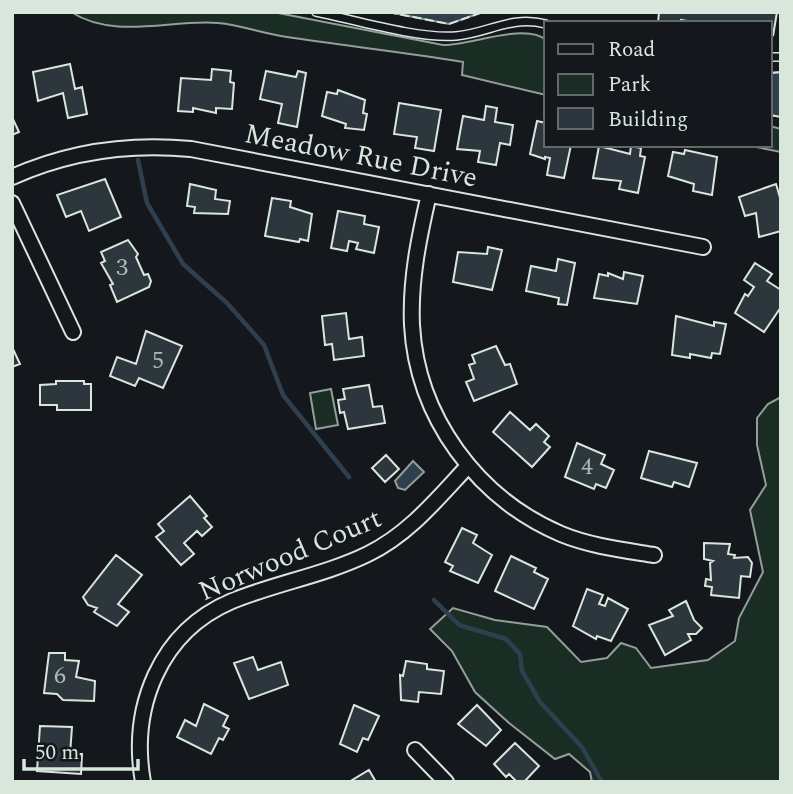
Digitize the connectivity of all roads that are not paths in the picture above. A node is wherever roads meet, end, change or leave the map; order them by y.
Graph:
1 (316, 12) edge
2 (541, 12) edge
3 (543, 23) edge
4 (12, 177) edge
5 (429, 194) junction
6 (12, 203) edge
7 (702, 247) dead end
8 (73, 332) dead end
9 (468, 466) junction
10 (654, 555) dead end
11 (415, 750) dead end
12 (144, 782) edge
13 (446, 782) edge

1 - 3 lane
2 - 3 lane
4 - 5 street, Meadow Rue Drive
5 - 7 street, Meadow Rue Drive
5 - 9 street
6 - 8 street
9 - 10 street
9 - 12 street, Norwood Court
11 - 13 street

